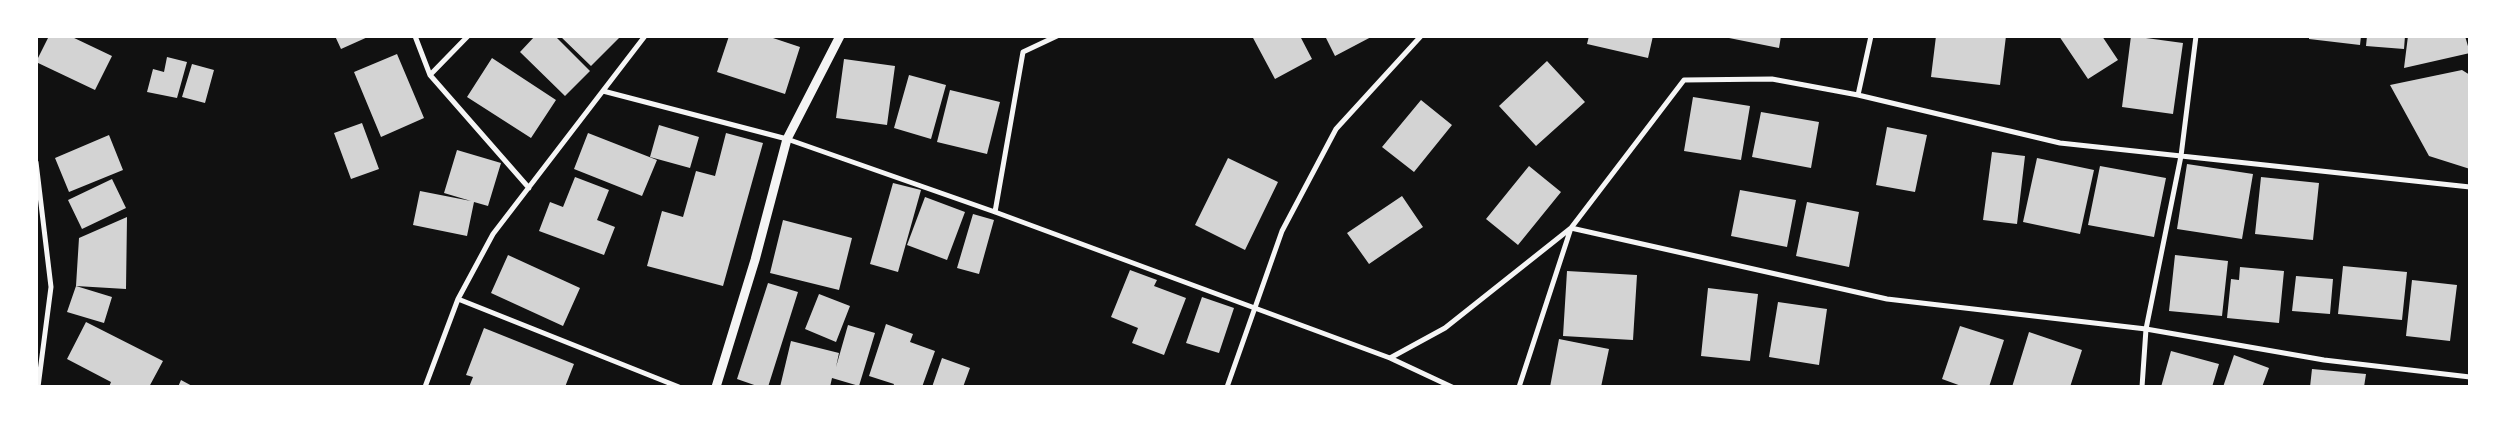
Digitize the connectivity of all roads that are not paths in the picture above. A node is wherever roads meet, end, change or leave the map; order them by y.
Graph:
1 (415, 36) edge
2 (468, 36) edge
3 (646, 36) edge
4 (840, 36) edge
5 (1057, 36) edge
6 (1422, 36) edge
7 (1871, 36) edge
8 (2196, 36) edge
9 (430, 75) junction
10 (603, 91) junction
11 (1858, 96) junction
12 (787, 139) junction
13 (2181, 156) junction
14 (36, 162) edge
15 (2470, 187) edge
16 (529, 188) junction
17 (995, 212) junction
18 (1571, 228) junction
19 (458, 300) junction
20 (1256, 306) junction
21 (2146, 329) junction
22 (1390, 358) junction
23 (2470, 377) edge
24 (38, 387) edge
25 (425, 387) edge
26 (679, 387) edge
27 (716, 387) edge
28 (1227, 387) edge
29 (1452, 387) edge
30 (1518, 387) edge
31 (2142, 387) edge

1 - 9 street
2 - 9 street
3 - 10 street
4 - 12 street
5 - 17 street
6 - 20 street
7 - 11 street
8 - 13 street
9 - 16 street
10 - 12 street
10 - 16 street
11 - 13 street
11 - 18 street
12 - 17 street
12 - 27 street
13 - 15 street
13 - 21 street
14 - 24 street
16 - 19 street
17 - 20 street
18 - 21 street
18 - 22 street
18 - 30 street
19 - 25 street
19 - 26 street
20 - 22 street
20 - 28 street
21 - 23 street
21 - 31 street
22 - 29 street

